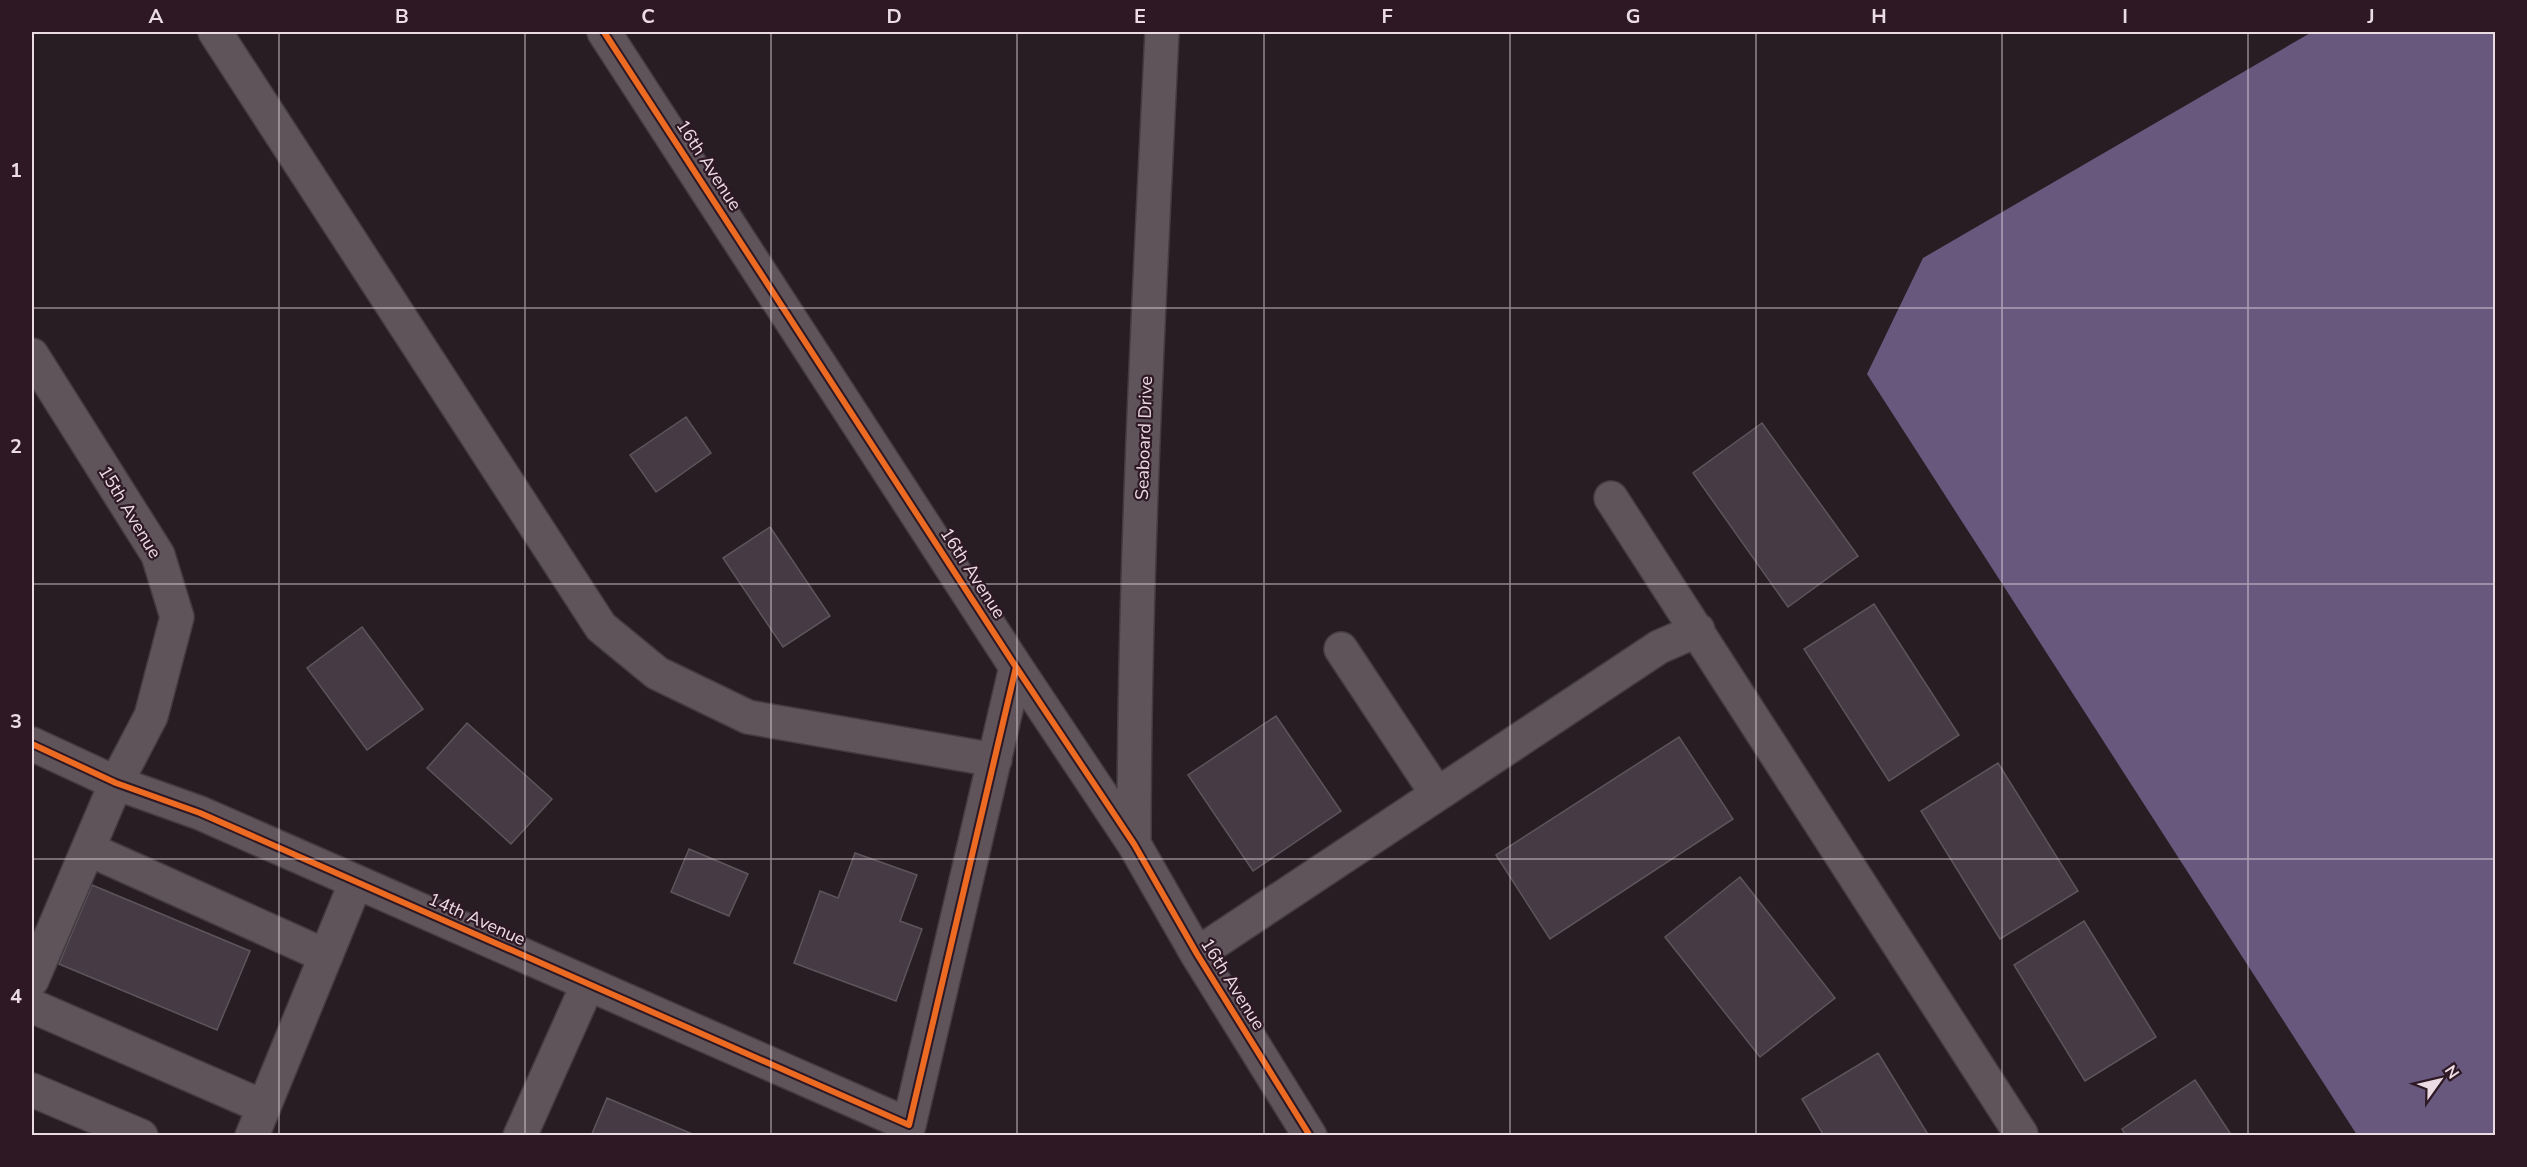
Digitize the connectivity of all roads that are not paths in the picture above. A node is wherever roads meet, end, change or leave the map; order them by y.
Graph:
1 (215, 32) edge
2 (604, 32) edge
3 (1162, 32) edge
4 (32, 355) edge
5 (1611, 498) dead end
6 (1698, 630) junction
7 (1341, 649) dead end
8 (1016, 667) junction
9 (32, 744) edge
10 (994, 760) junction
11 (116, 783) junction
12 (1437, 794) junction
13 (1134, 844) junction
14 (88, 849) junction
15 (356, 882) junction
16 (1197, 954) junction
17 (326, 956) junction
18 (32, 980) edge
19 (588, 984) junction
20 (32, 1006) edge
21 (32, 1090) edge
22 (258, 1121) edge
23 (2021, 1134) edge
24 (141, 1136) edge
25 (520, 1136) edge
26 (1310, 1136) edge

1 - 10 street
2 - 8 street, 16th Avenue
3 - 13 street, Seaboard Drive
4 - 11 street, 15th Avenue
5 - 6 street
6 - 12 street
6 - 23 street
7 - 12 street
8 - 10 street
8 - 13 street, 16th Avenue
9 - 11 street, 14th Avenue
10 - 19 street, 14th Avenue
11 - 14 street, 15th Avenue
11 - 15 street, 14th Avenue
12 - 16 street
13 - 16 street, 16th Avenue
14 - 17 street
14 - 18 street, 15th Avenue
15 - 17 street
15 - 19 street, 14th Avenue
16 - 26 street, 16th Avenue
17 - 22 street
19 - 25 street
20 - 22 street
21 - 24 street

